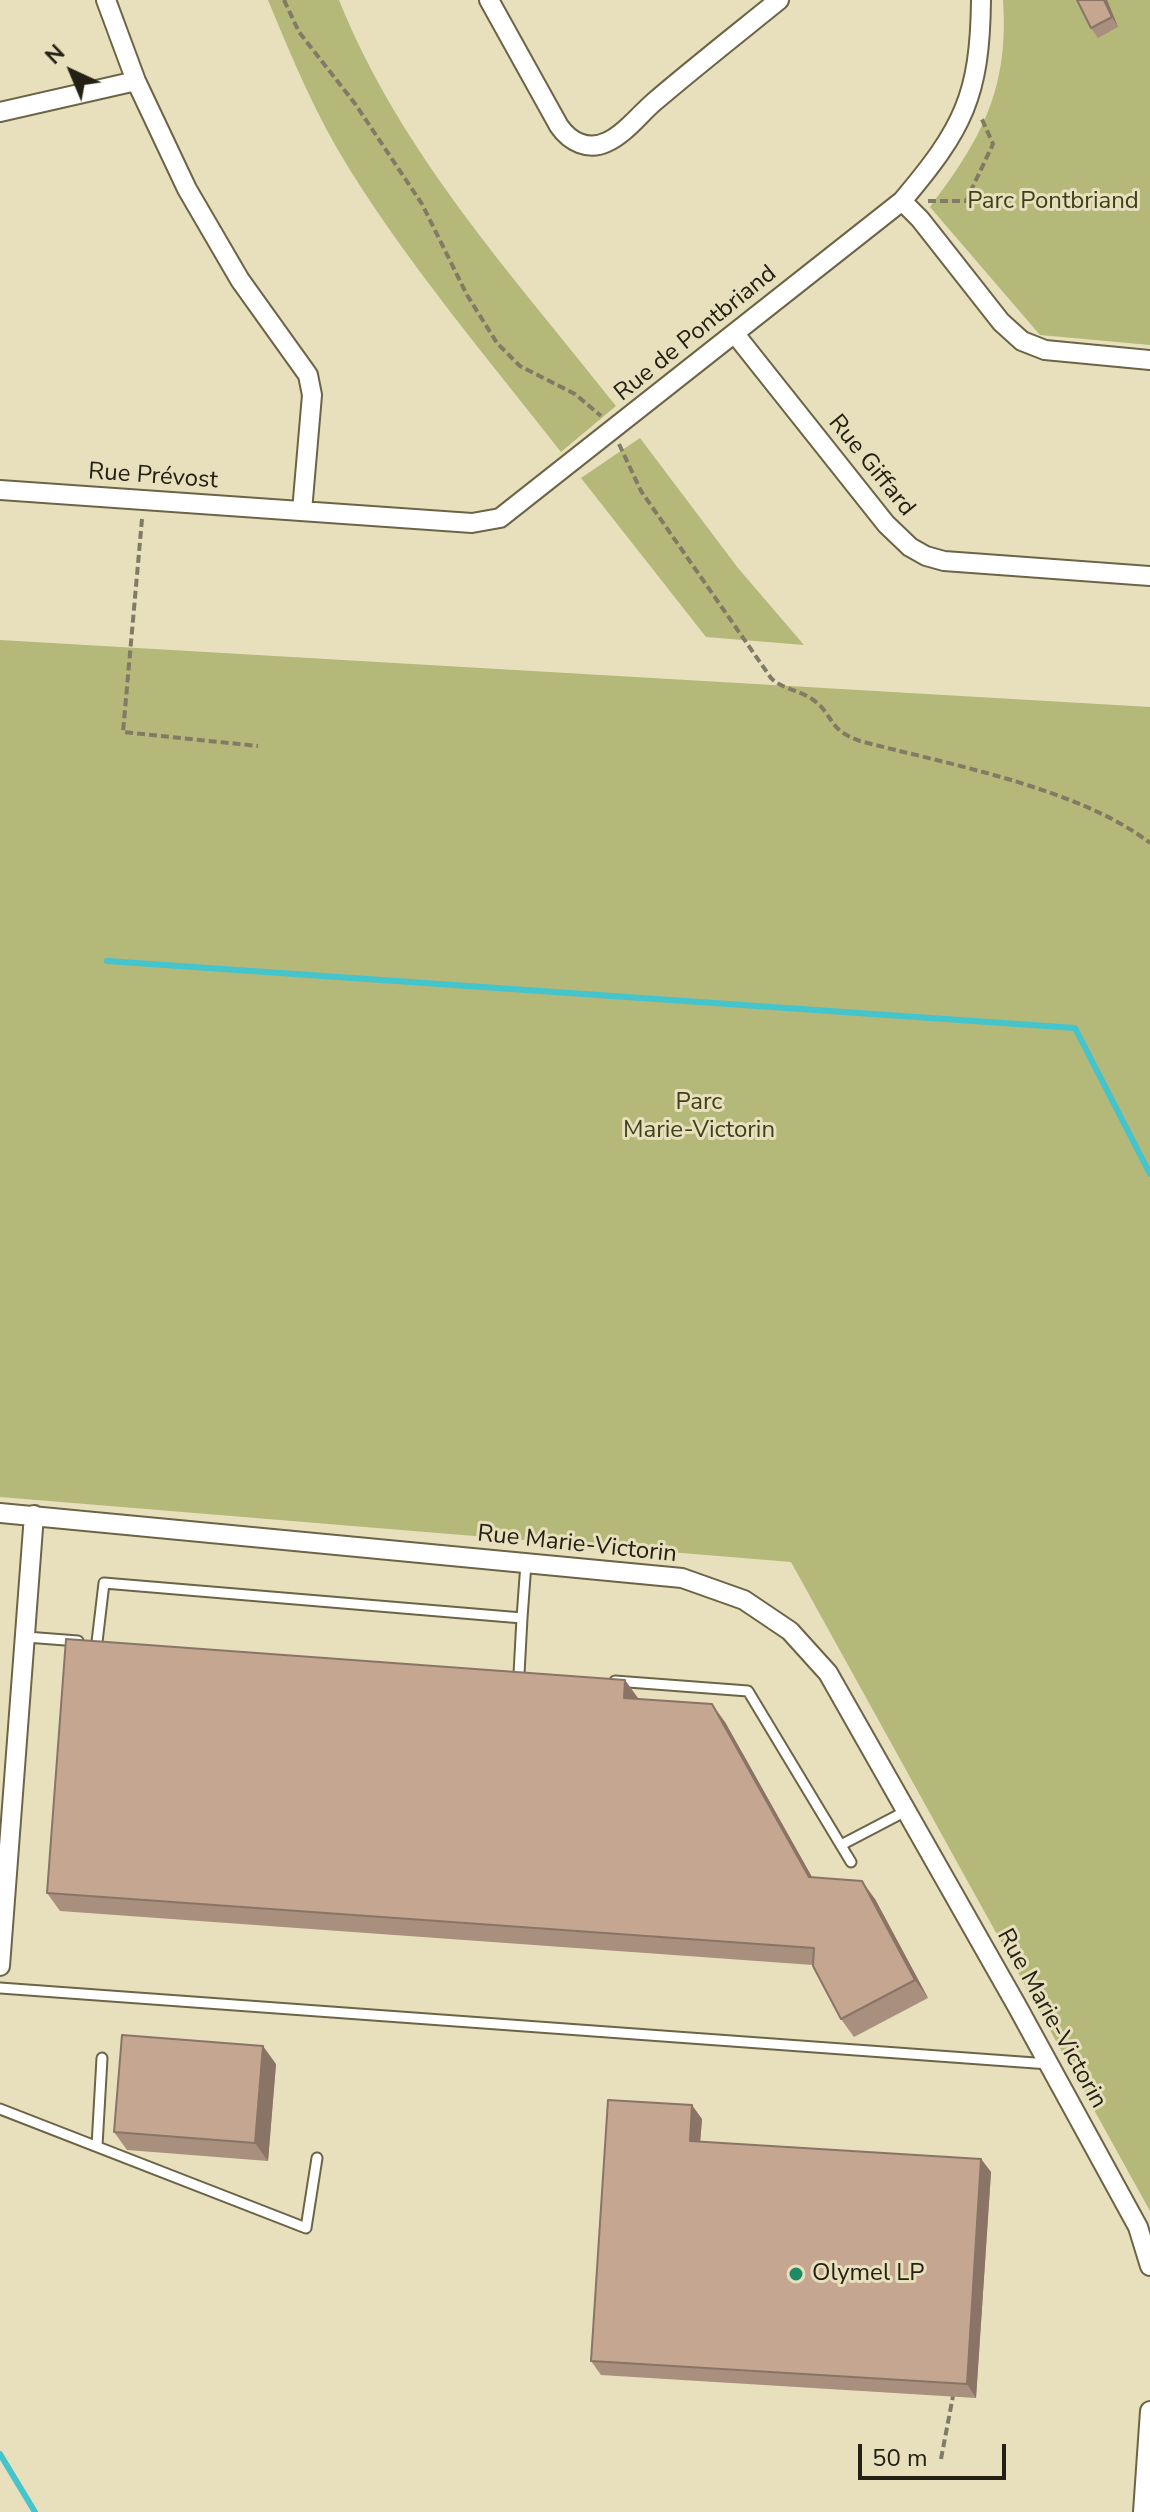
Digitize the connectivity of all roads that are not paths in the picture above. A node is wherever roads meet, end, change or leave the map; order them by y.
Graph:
1 (106, 0) edge
2 (489, 0) edge
3 (779, 0) edge
4 (981, 0) edge
5 (136, 81) junction
6 (0, 112) edge
7 (902, 201) junction
8 (735, 334) junction
9 (1150, 360) edge
10 (0, 490) edge
11 (302, 511) junction
12 (1150, 576) edge
13 (0, 1513) edge
14 (34, 1515) junction
15 (526, 1563) junction
16 (522, 1618) junction
17 (26, 1637) junction
18 (97, 1642) junction
19 (112, 1643) edge
20 (503, 1673) edge
21 (519, 1674) junction
22 (534, 1675) edge
23 (611, 1681) edge
24 (906, 1811) junction
25 (841, 1845) junction
26 (851, 1862) dead end
27 (2, 1910) edge
28 (0, 1966) edge
29 (0, 1988) edge
30 (102, 2058) dead end
31 (1049, 2064) junction
32 (0, 2109) edge
33 (97, 2146) junction
34 (317, 2158) dead end
35 (1150, 2266) edge
36 (1150, 2411) edge
37 (1143, 2512) edge

1 - 5 street
2 - 3 street
4 - 7 street, Rue de Pontbriand
5 - 6 street
5 - 11 street
7 - 8 street, Rue de Pontbriand
7 - 9 street
8 - 11 street, Rue de Pontbriand
8 - 12 street, Rue Giffard
10 - 11 street, Rue Prévost
13 - 14 street, Rue Marie-Victorin
14 - 15 street, Rue Marie-Victorin
14 - 17 street
15 - 16 lane
15 - 24 street, Rue Marie-Victorin
16 - 18 lane
16 - 21 lane
17 - 18 lane
17 - 27 street
18 - 19 lane
20 - 21 lane
21 - 22 lane
23 - 25 lane
24 - 25 lane
24 - 31 street, Rue Marie-Victorin
25 - 26 lane
27 - 28 street
29 - 31 lane
30 - 33 lane
31 - 35 street, Rue Marie-Victorin
32 - 33 lane
33 - 34 lane
36 - 37 street

